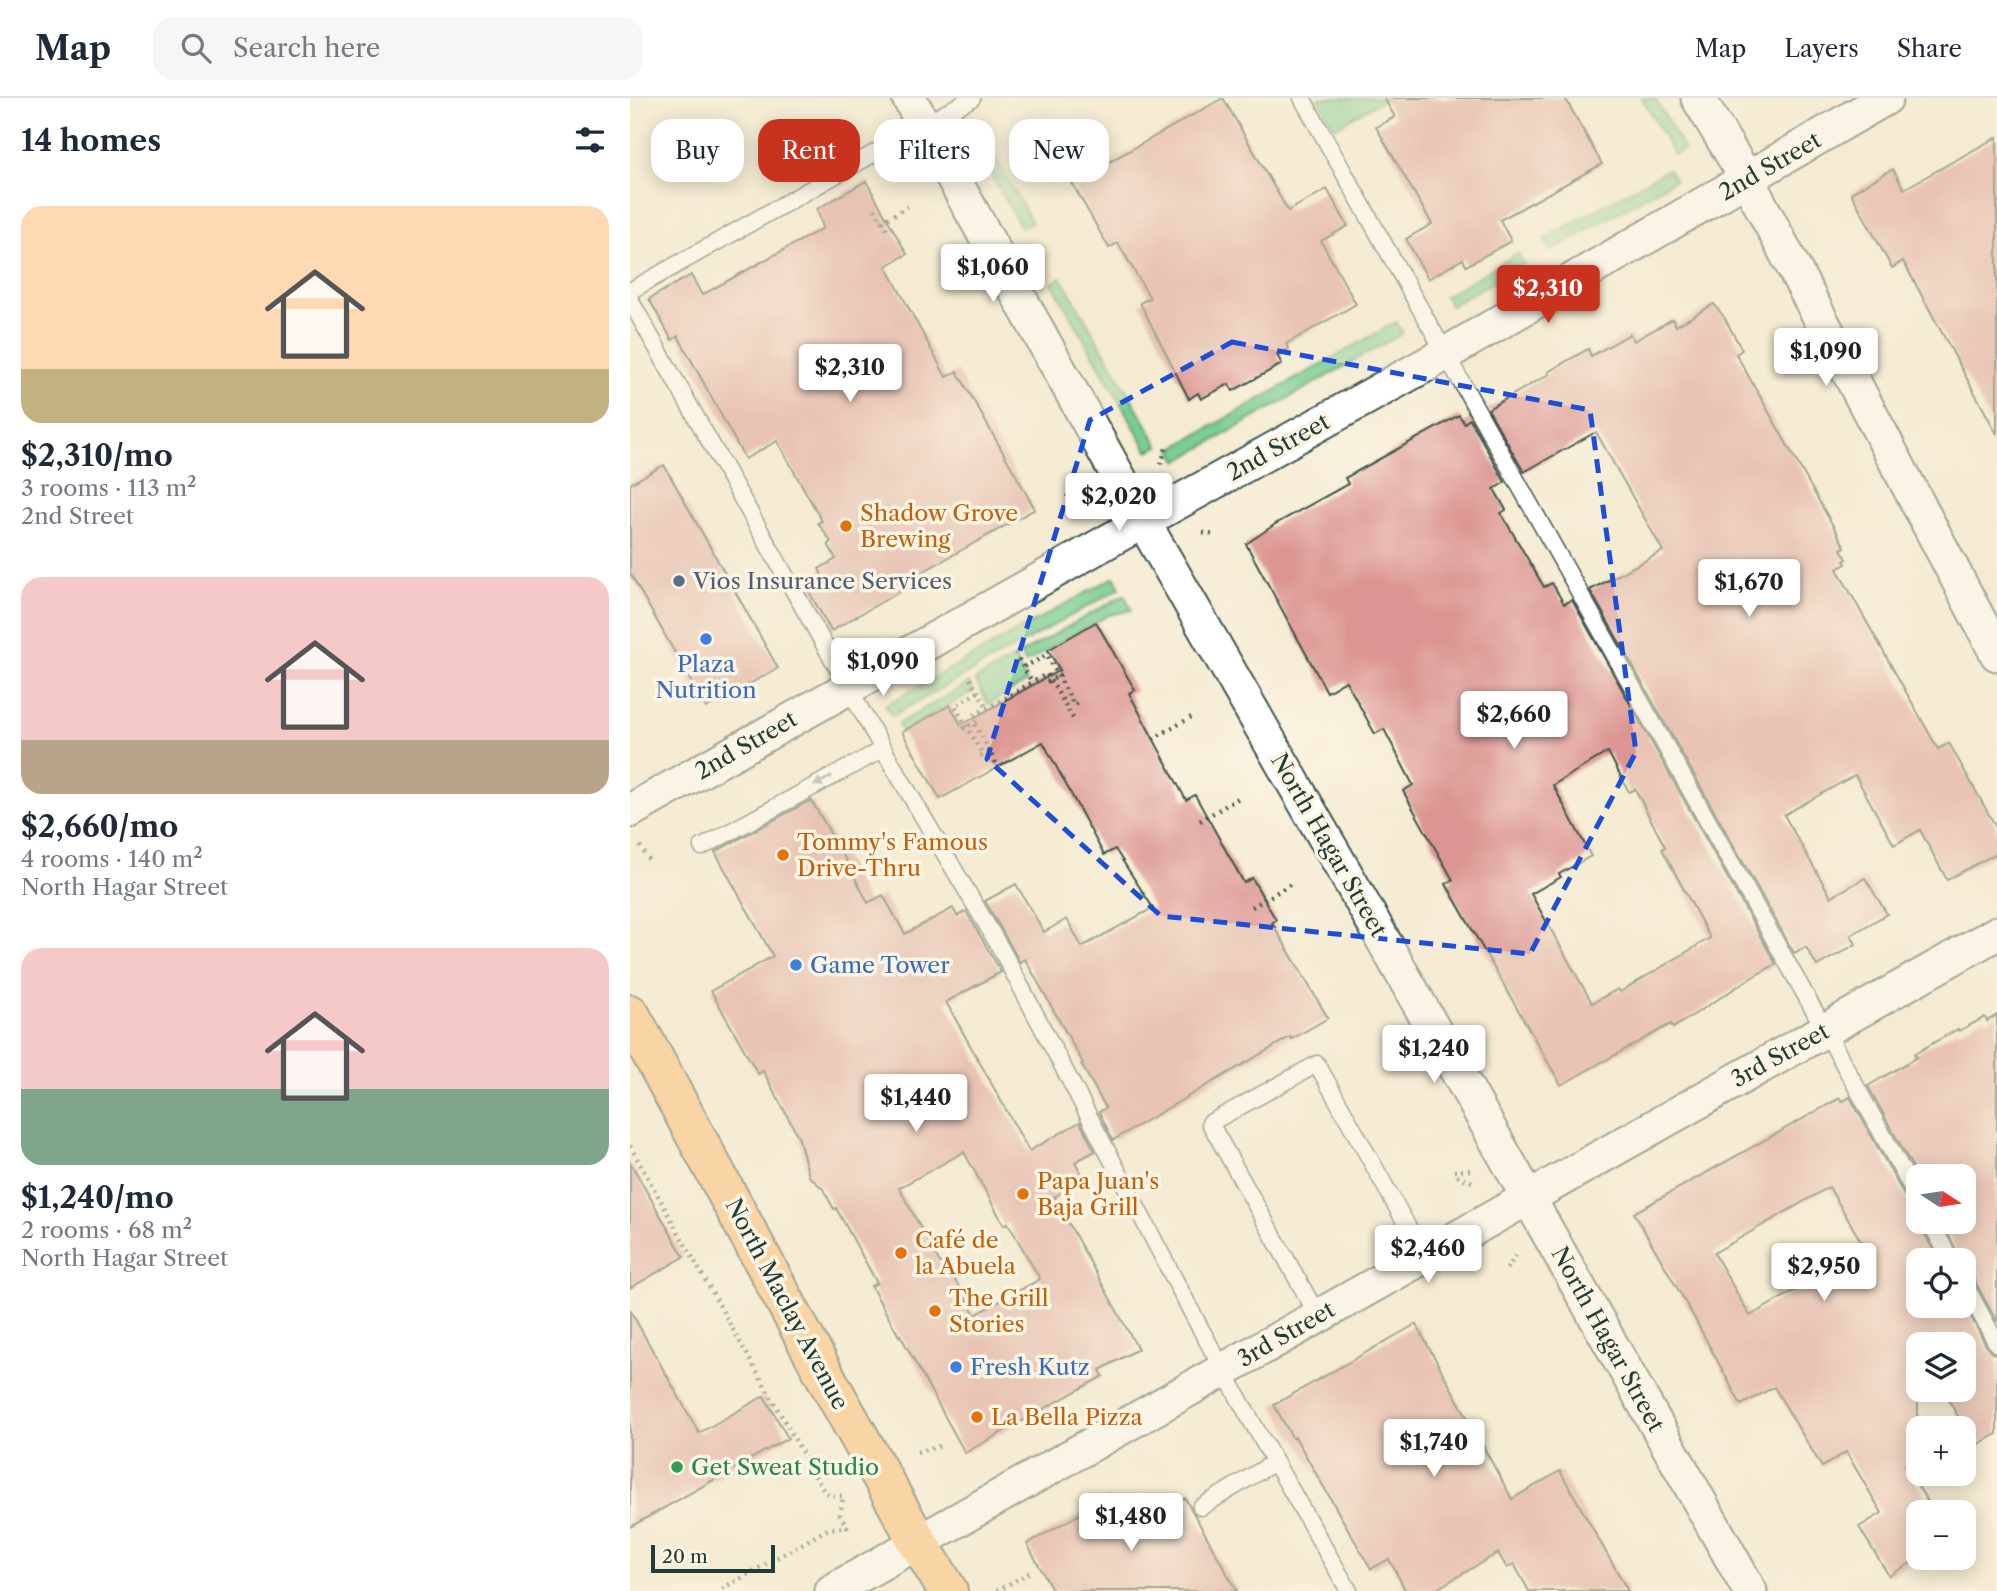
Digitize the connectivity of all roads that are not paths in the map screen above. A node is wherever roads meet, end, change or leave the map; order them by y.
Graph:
1 (972, 98) edge
2 (1302, 98) edge
3 (1698, 98) edge
4 (1886, 98) edge
5 (917, 111) edge
6 (1746, 179) junction
7 (630, 291) edge
8 (630, 300) edge
9 (1447, 353) junction
10 (1143, 521) junction
11 (1997, 654) edge
12 (848, 687) junction
13 (883, 749) junction
14 (630, 811) edge
15 (702, 847) dead end
16 (1997, 933) edge
17 (630, 1014) edge
18 (1825, 1030) junction
19 (1906, 1177) edge
20 (1528, 1197) junction
21 (1424, 1256) junction
22 (1976, 1305) edge
23 (1318, 1316) junction
24 (1997, 1344) edge
25 (1223, 1370) junction
26 (1275, 1462) junction
27 (1201, 1507) dead end
28 (918, 1542) junction
29 (832, 1591) edge
30 (948, 1591) edge
31 (1349, 1591) edge
32 (1750, 1591) edge

1 - 5 lane
2 - 9 lane
3 - 6 street
4 - 6 street, 2nd Street
5 - 7 lane
5 - 10 street, North Hagar Street
6 - 9 street, 2nd Street
6 - 11 street
8 - 12 lane
9 - 10 street, 2nd Street
9 - 18 lane
10 - 12 street, 2nd Street
10 - 20 street, North Hagar Street
12 - 13 lane
12 - 14 street, 2nd Street
13 -> 15 lane
13 - 25 lane
16 - 18 street, 3rd Street
17 - 28 main road, North Maclay Avenue
18 - 19 lane
18 - 20 street, 3rd Street
20 - 21 street, 3rd Street
20 - 32 street, North Hagar Street
21 - 23 street, 3rd Street
21 - 23 lane
22 - 24 lane
23 - 25 street, 3rd Street
25 - 26 lane
25 - 28 street, 3rd Street
26 - 27 lane
26 - 31 lane
28 - 29 street, 3rd Street
28 - 30 main road, North Maclay Avenue

